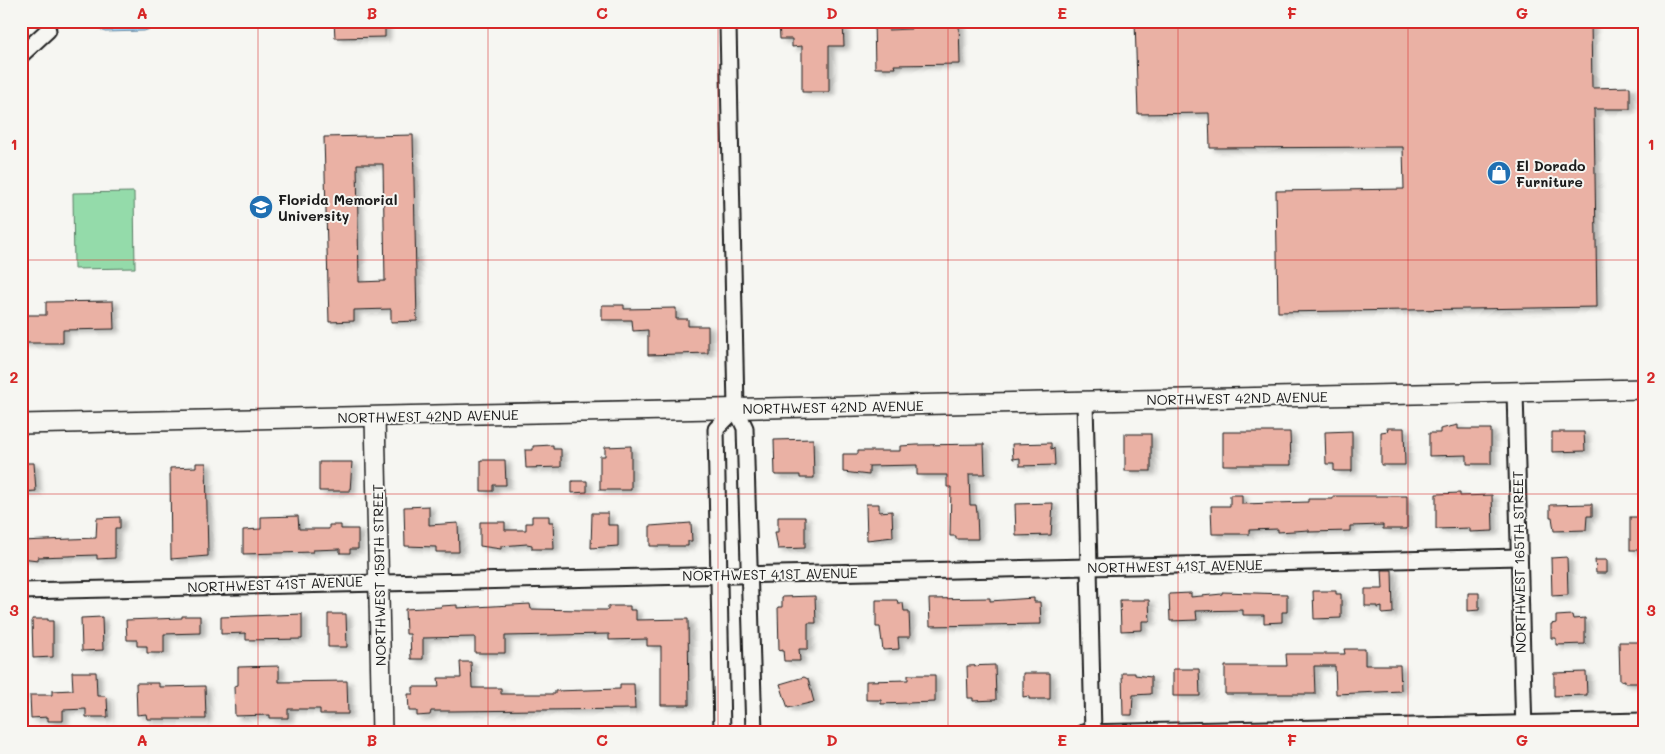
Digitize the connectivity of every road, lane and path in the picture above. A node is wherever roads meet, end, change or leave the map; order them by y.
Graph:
1 (728, 25) dead end
2 (48, 30) dead end
3 (21, 55) edge
4 (1644, 389) edge
5 (1515, 392) junction
6 (1085, 402) junction
7 (736, 409) junction
8 (375, 417) junction
9 (21, 424) edge
10 (1520, 557) junction
11 (1089, 568) junction
12 (750, 574) junction
13 (719, 575) junction
14 (380, 581) junction
15 (21, 591) edge
16 (1644, 721) edge
17 (1524, 728) edge
18 (1311, 731) edge
19 (382, 733) edge
20 (722, 733) edge
21 (754, 733) edge
22 (1083, 733) edge
23 (1093, 733) edge

1 - 7 street
2 - 3 street
4 - 5 street, NORTHWEST 42ND AVENUE
5 - 6 street, NORTHWEST 42ND AVENUE
5 - 10 street, NORTHWEST 165TH STREET
6 - 7 street, NORTHWEST 42ND AVENUE
6 - 11 street
7 - 8 street, NORTHWEST 42ND AVENUE
7 - 12 street
7 - 13 street
8 - 9 street, NORTHWEST 42ND AVENUE
8 - 14 street, NORTHWEST 159TH STREET
10 - 11 street, NORTHWEST 41ST AVENUE
10 - 17 street, NORTHWEST 165TH STREET
11 - 12 street, NORTHWEST 41ST AVENUE
11 - 23 street
12 - 13 street, NORTHWEST 41ST AVENUE
12 - 21 street
13 - 14 street, NORTHWEST 41ST AVENUE
13 - 20 street
14 - 15 street, NORTHWEST 41ST AVENUE
14 - 19 street, NORTHWEST 159TH STREET
16 - 17 street
17 - 18 street
18 - 23 street
22 - 23 street

